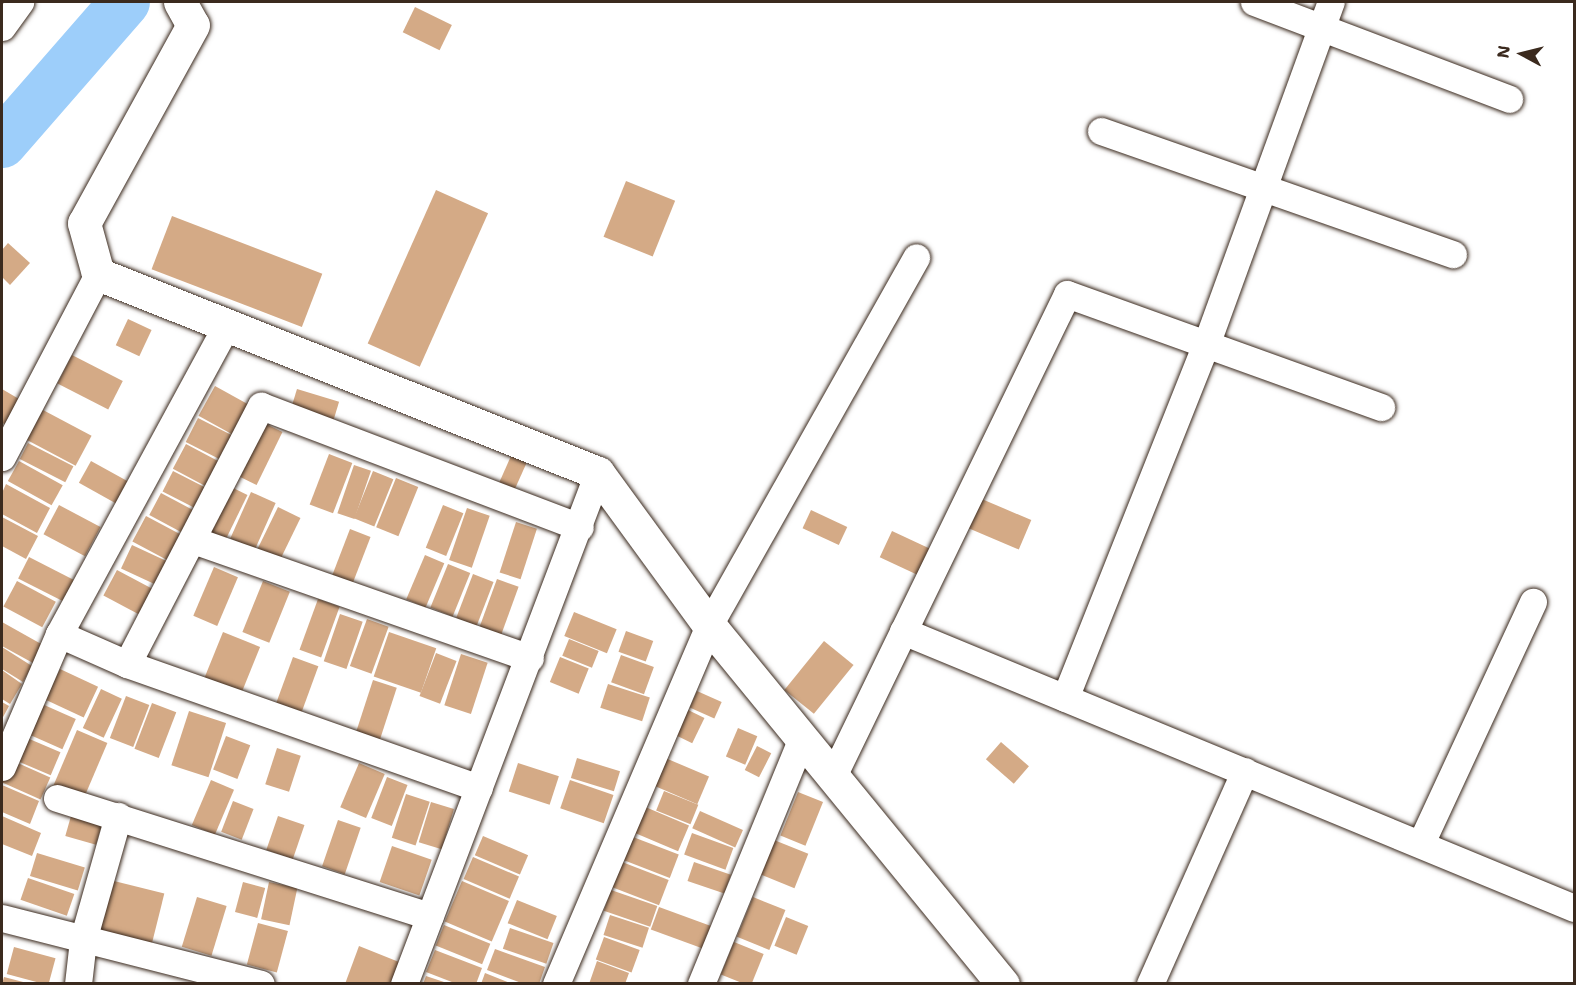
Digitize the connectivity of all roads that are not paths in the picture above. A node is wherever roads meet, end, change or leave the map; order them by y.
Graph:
1 (20, 2) edge
2 (180, 2) edge
3 (1254, 2) edge
4 (1326, 13) edge
5 (2, 27) edge
6 (1509, 99) dead end
7 (1101, 131) dead end
8 (1263, 186) junction
9 (1453, 254) dead end
10 (916, 257) dead end
11 (98, 274) junction
12 (226, 326) junction
13 (1207, 342) junction
14 (1381, 407) dead end
15 (2, 457) edge
16 (598, 473) junction
17 (580, 527) junction
18 (193, 540) junction
19 (1533, 602) dead end
20 (709, 625) junction
21 (903, 631) junction
22 (59, 634) junction
23 (530, 658) junction
24 (127, 664) junction
25 (1065, 698) junction
26 (801, 740) junction
27 (2, 767) edge
28 (1245, 771) junction
29 (832, 778) junction
30 (479, 788) junction
31 (57, 798) dead end
32 (118, 816) junction
33 (1421, 843) junction
34 (1575, 908) edge
35 (430, 916) junction
36 (2, 918) edge
37 (83, 940) junction
38 (258, 983) edge
39 (78, 984) edge
40 (404, 984) edge
41 (556, 984) edge
42 (701, 984) edge
43 (1003, 984) edge
44 (1150, 984) edge

1 - 5 street
2 - 11 main road
3 - 4 street
4 - 6 street
4 - 8 street
7 - 8 street
8 - 9 street
8 - 13 street
10 - 20 street
11 - 12 main road
11 - 15 street
12 - 16 main road
12 - 22 street
13 - 14 street
13 - 21 street
13 - 25 street
16 - 17 street
16 - 20 main road
17 - 18 street
17 - 23 street
18 - 23 street
18 - 24 street
19 - 33 street
20 - 26 main road
20 - 41 street
21 - 25 street
21 - 29 street
22 - 24 street
22 - 27 street
23 - 30 street
24 - 30 street
25 - 28 street
26 - 29 main road
26 - 42 street
28 - 33 street
28 - 44 street
29 - 43 main road
30 - 35 street
31 - 32 street
32 - 35 street
32 - 37 street
33 - 34 street
35 - 40 street
36 - 37 street
37 - 38 street
37 - 39 street

